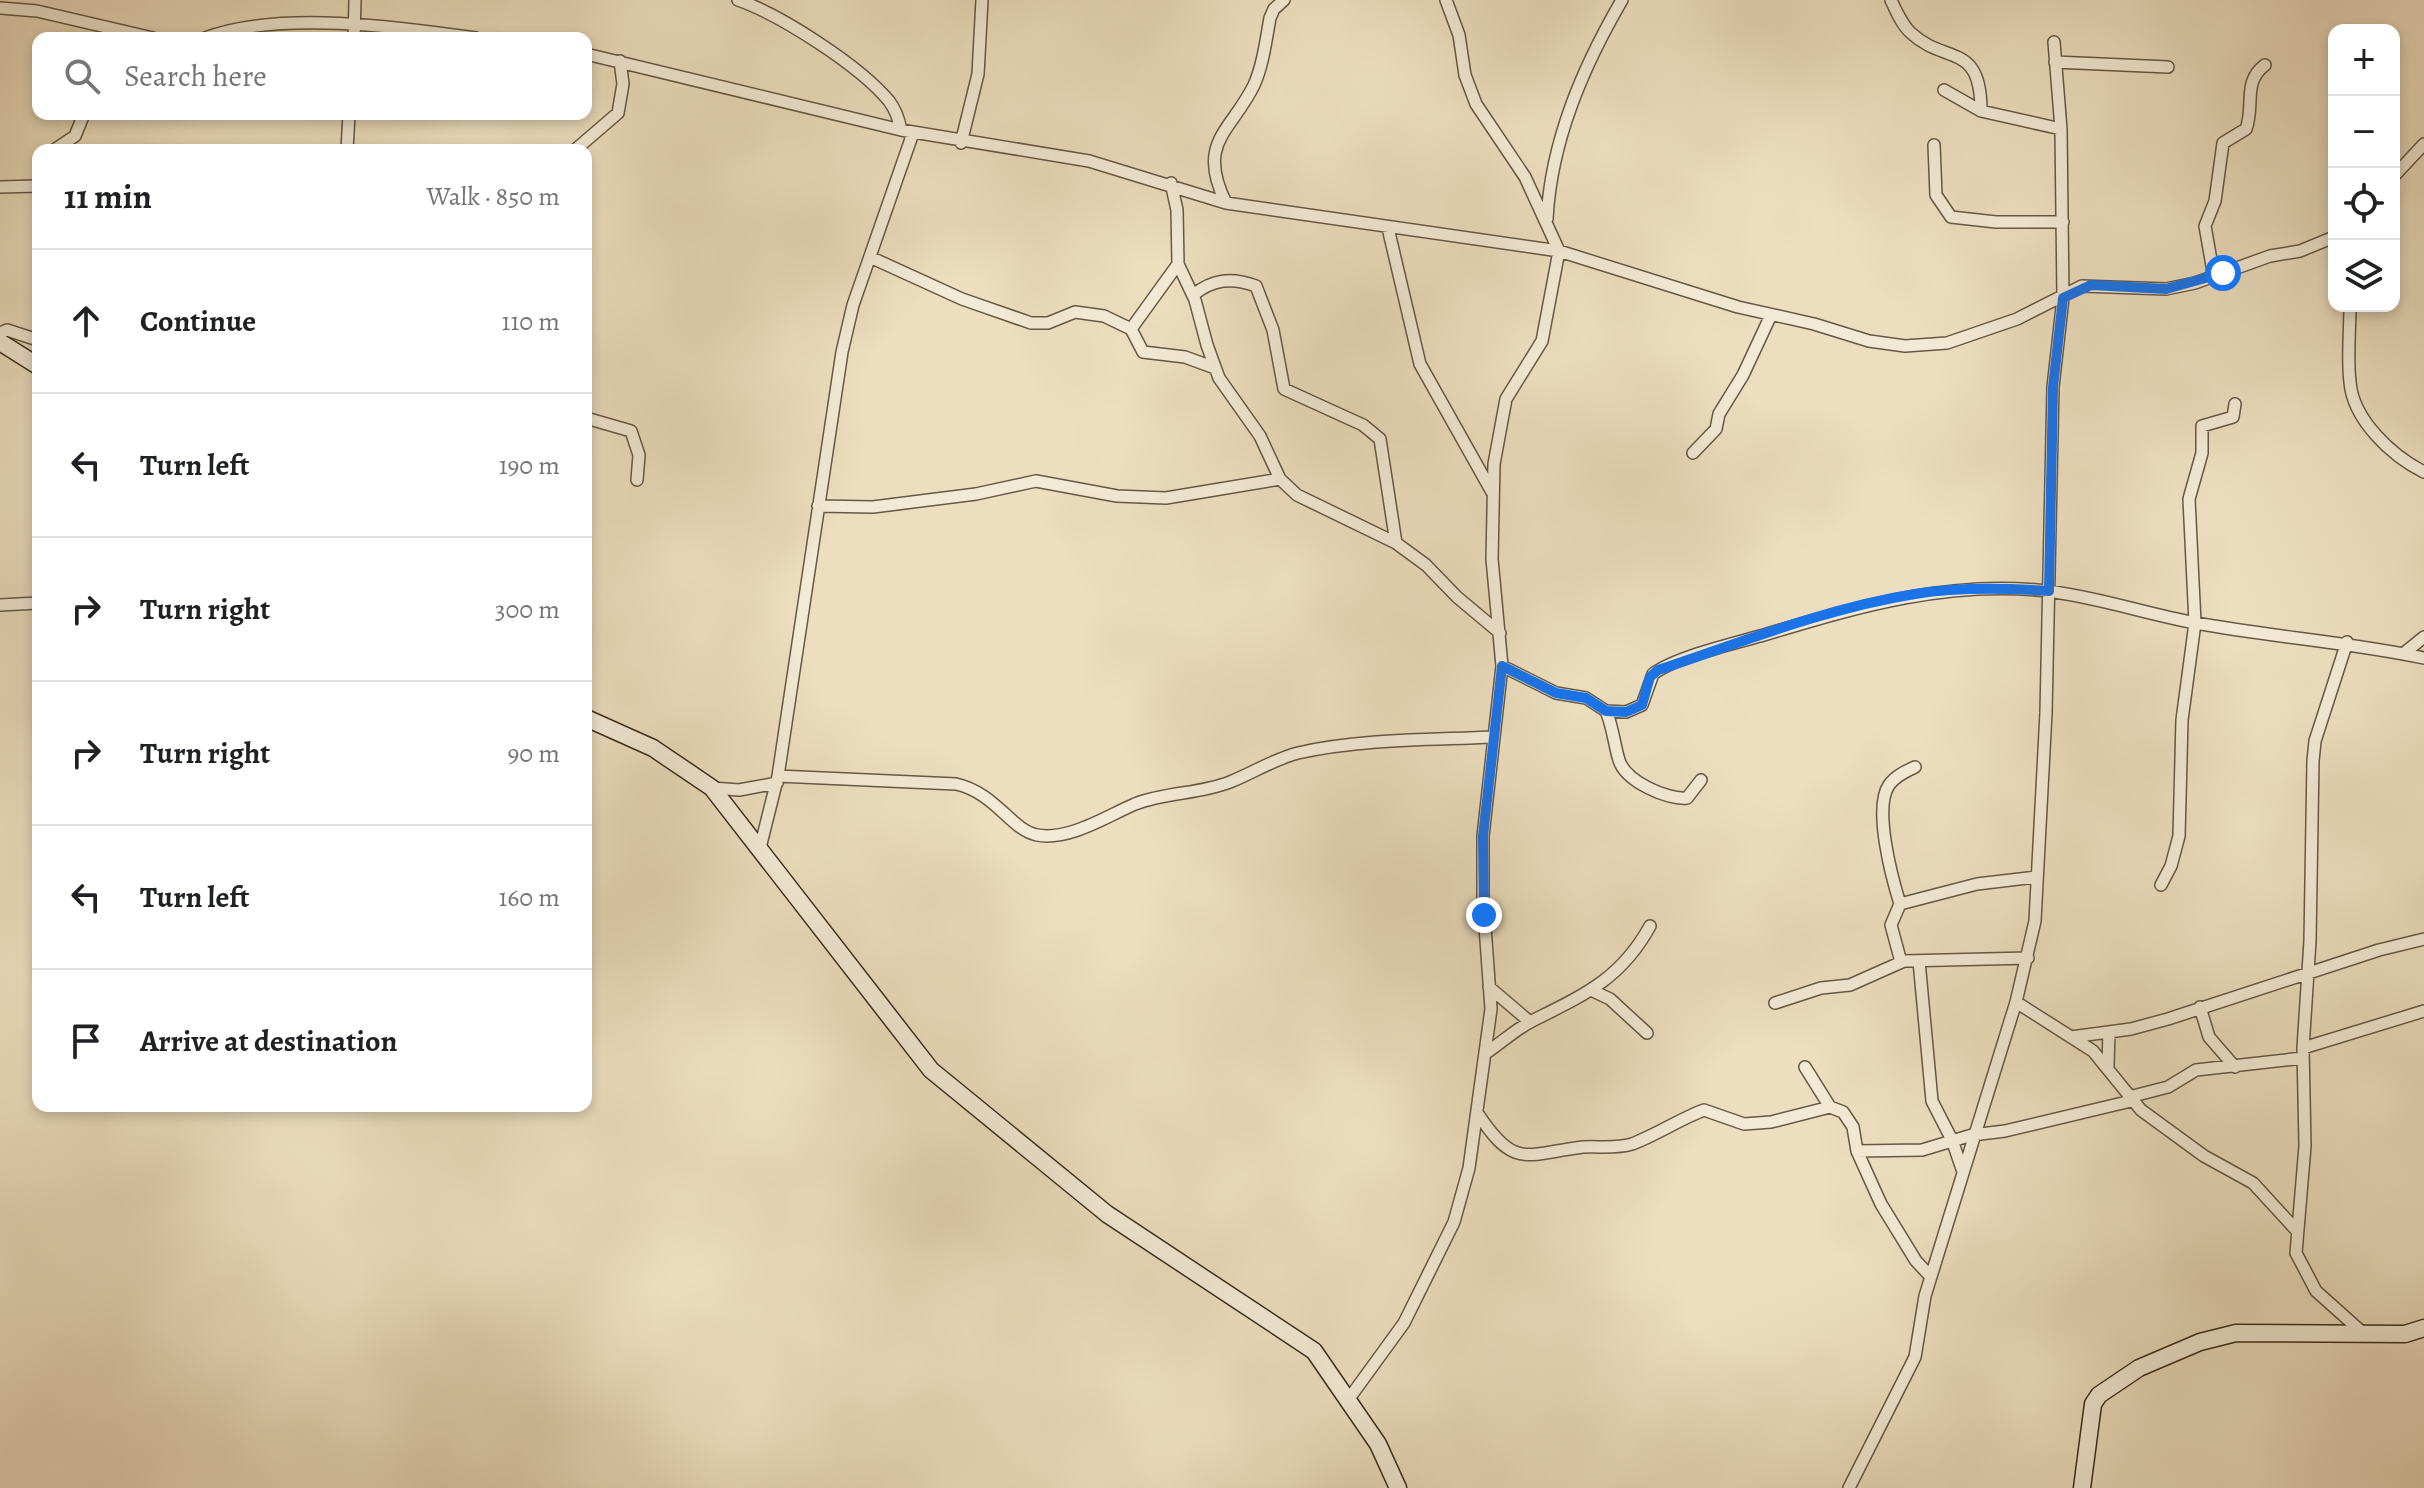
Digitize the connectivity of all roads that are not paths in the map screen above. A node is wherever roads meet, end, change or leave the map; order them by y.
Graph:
1 (355, 0) edge
2 (738, 0) edge
3 (982, 0) edge
4 (1284, 0) edge
5 (1446, 0) edge
6 (1622, 0) edge
7 (1891, 0) edge
8 (23, 3) edge
9 (0, 8) edge
10 (90, 23) junction
11 (88, 32) edge
12 (116, 32) edge
13 (230, 32) edge
14 (354, 32) edge
15 (433, 32) edge
16 (2054, 42) dead end
17 (592, 55) edge
18 (620, 61) junction
19 (2055, 62) junction
20 (2265, 65) dead end
21 (2168, 67) dead end
22 (1944, 90) dead end
23 (1981, 111) junction
24 (82, 120) edge
25 (349, 120) edge
26 (2061, 129) junction
27 (907, 132) junction
28 (961, 143) junction
29 (63, 144) edge
30 (347, 144) edge
31 (582, 144) edge
32 (2424, 144) edge
33 (1934, 145) dead end
34 (2400, 170) edge
35 (1171, 183) junction
36 (32, 186) edge
37 (0, 187) edge
38 (1194, 191) junction
39 (1226, 203) junction
40 (1177, 210) junction
41 (2063, 222) junction
42 (1547, 223) junction
43 (1388, 228) junction
44 (2328, 239) edge
45 (1559, 251) junction
46 (872, 258) junction
47 (1178, 264) junction
48 (2214, 277) junction
49 (1193, 295) junction
50 (2063, 298) junction
51 (2350, 312) edge
52 (1771, 315) junction
53 (1131, 329) junction
54 (0, 333) edge
55 (32, 338) edge
56 (0, 342) edge
57 (32, 362) edge
58 (1215, 368) junction
59 (2235, 404) dead end
60 (592, 420) edge
61 (1693, 453) dead end
62 (2424, 472) edge
63 (1280, 479) junction
64 (637, 480) dead end
65 (1492, 492) junction
66 (818, 506) junction
67 (1396, 543) junction
68 (2049, 591) junction
69 (32, 603) edge
70 (0, 605) edge
71 (2195, 623) junction
72 (1500, 633) junction
73 (2424, 637) edge
74 (2347, 642) junction
75 (2403, 654) junction
76 (2424, 658) edge
77 (1502, 666) junction
78 (1606, 711) junction
79 (592, 721) edge
80 (1492, 737) junction
81 (1915, 767) dead end
82 (777, 780) junction
83 (1701, 780) dead end
84 (712, 788) junction
85 (760, 848) junction
86 (2036, 877) junction
87 (2161, 885) dead end
88 (1900, 904) junction
89 (1650, 926) dead end
90 (2424, 939) edge
91 (2028, 958) junction
92 (1919, 961) junction
93 (1901, 962) junction
94 (2309, 972) junction
95 (1489, 987) junction
96 (1593, 991) junction
97 (2016, 1002) junction
98 (1775, 1003) dead end
99 (2200, 1007) junction
100 (2424, 1011) edge
101 (1530, 1022) junction
102 (2109, 1032) junction
103 (1647, 1033) dead end
104 (2071, 1037) junction
105 (1486, 1053) junction
106 (2303, 1053) junction
107 (2108, 1066) junction
108 (1805, 1067) dead end
109 (2235, 1067) junction
110 (2130, 1099) junction
111 (1830, 1107) junction
112 (1478, 1114) junction
113 (1972, 1135) junction
114 (1952, 1140) junction
115 (1857, 1151) junction
116 (1962, 1171) junction
117 (2297, 1231) junction
118 (1931, 1277) junction
119 (2424, 1328) edge
120 (2363, 1333) junction
121 (1348, 1400) junction
122 (1398, 1488) edge
123 (1849, 1488) edge
124 (2082, 1488) edge

1 - 14 street
2 - 27 street
3 - 28 street
4 - 39 street
5 - 42 street
6 - 42 street
7 - 23 street
8 - 9 street
8 - 10 street
10 - 11 street
10 - 12 street
13 - 14 street
14 - 15 street
16 - 19 street
17 - 18 street
18 - 27 street
18 - 31 street
19 - 21 street
19 - 26 street
20 - 48 street
22 - 23 street
23 - 26 street
24 - 29 street
25 - 30 street
26 - 41 street
27 - 28 street
27 - 46 street
28 - 35 street
32 - 34 street
33 - 41 street
35 - 38 street
35 - 40 street
36 - 37 street
38 - 39 street
38 - 40 street
39 - 43 street
40 - 47 street
41 - 50 street
42 - 45 street
43 - 45 street
43 - 65 street
44 - 48 street
45 - 52 street
45 - 65 street
46 - 53 street
46 - 66 street
47 - 49 street
47 - 53 street
48 - 50 street
49 - 58 street
49 - 67 street
50 - 52 street
50 - 68 street
51 - 62 street
52 - 61 street
53 - 58 street
54 - 55 street
56 - 57 street
58 - 63 street
59 - 71 street
60 - 64 street
63 - 66 street
63 - 67 street
65 - 72 street
66 - 82 street
67 - 72 street
68 - 71 street
68 - 78 street
68 - 86 street
69 - 70 street
71 - 74 street
71 - 87 street
72 - 77 street
73 - 75 street
74 - 75 street
74 - 94 street
75 - 76 street
77 - 78 street
77 - 80 street
78 - 83 street
79 - 84 street
80 - 82 street
80 - 95 street
81 - 88 street
82 - 84 street
82 - 85 street
84 - 85 street
85 - 121 street
86 - 88 street
86 - 91 street
88 - 93 street
89 - 96 street
90 - 94 street
91 - 92 street
91 - 97 street
92 - 93 street
92 - 114 street
93 - 98 street
94 - 99 street
94 - 106 street
95 - 101 street
95 - 105 street
96 - 101 street
96 - 103 street
97 - 104 street
97 - 113 street
99 - 102 street
99 - 109 street
100 - 106 street
101 - 105 street
102 - 104 street
102 - 107 street
104 - 107 street
105 - 112 street
106 - 109 street
106 - 117 street
107 - 110 street
108 - 111 street
109 - 110 street
110 - 113 street
110 - 117 street
111 - 112 street
111 - 115 street
112 - 121 street
113 - 114 street
113 - 116 street
114 - 115 street
114 - 116 street
115 - 118 street
116 - 118 street
117 - 120 street
118 - 123 street
119 - 120 street
120 - 124 street
121 - 122 street

